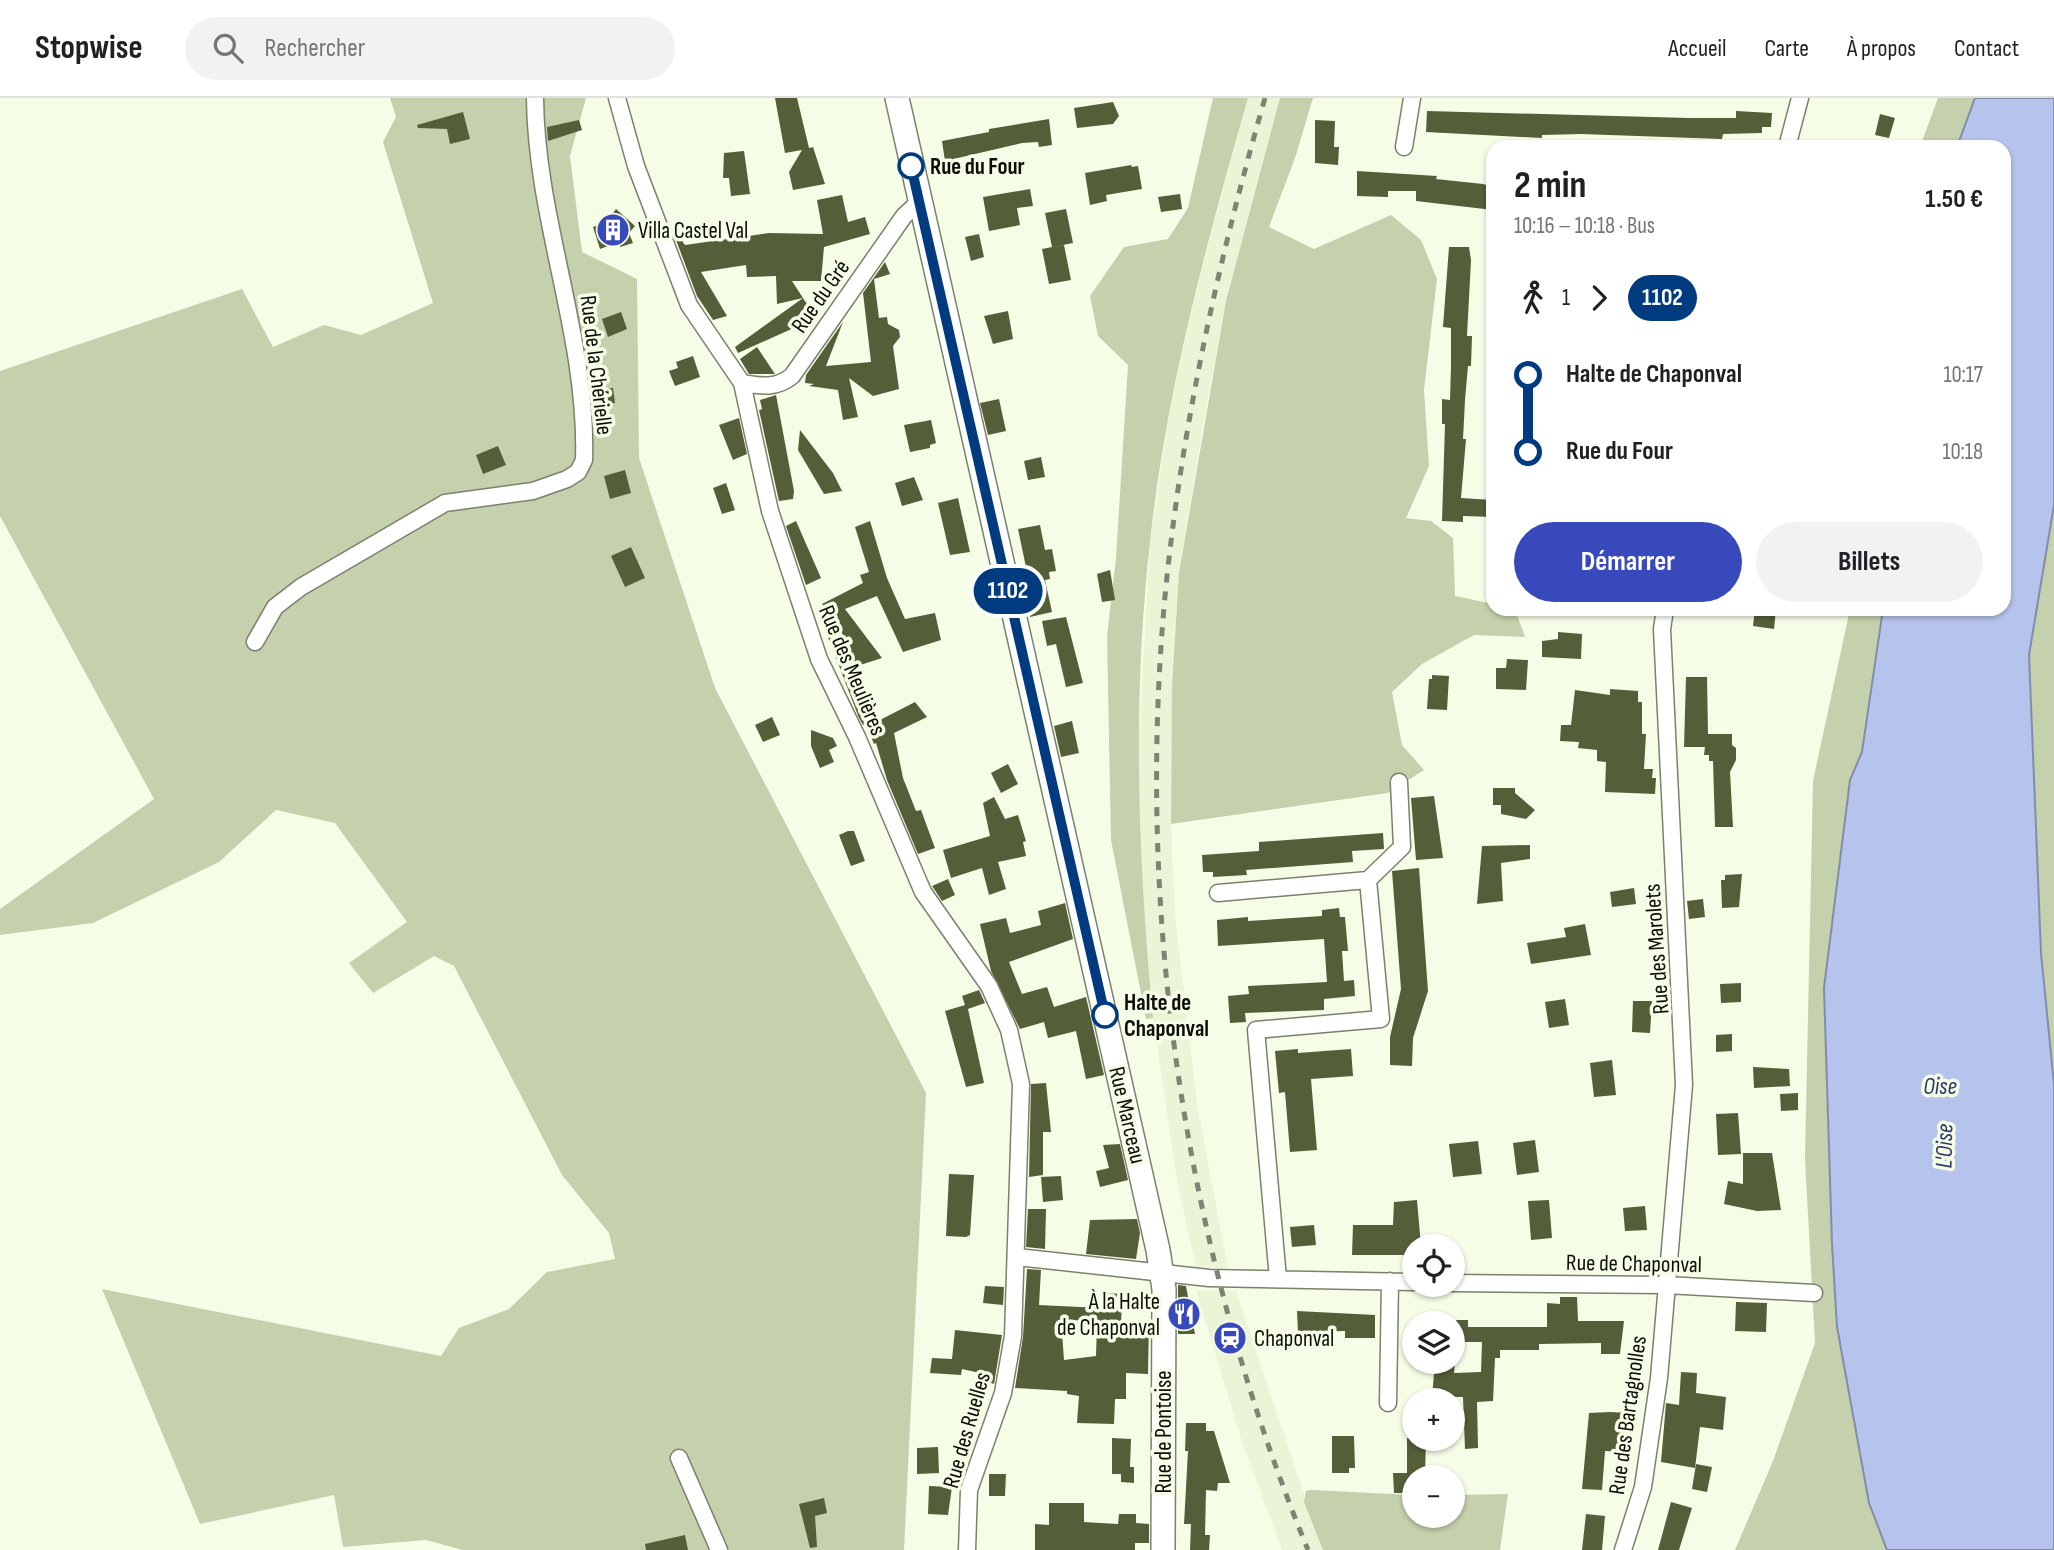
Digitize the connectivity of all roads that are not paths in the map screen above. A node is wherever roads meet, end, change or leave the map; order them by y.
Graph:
1 (535, 98) edge
2 (617, 98) edge
3 (897, 98) edge
4 (1412, 98) edge
5 (1800, 98) edge
6 (1789, 140) edge
7 (1404, 147) dead end
8 (919, 202) junction
9 (742, 383) junction
10 (1664, 616) edge
11 (255, 642) dead end
12 (1399, 782) dead end
13 (1368, 880) junction
14 (1217, 893) dead end
15 (1017, 1257) junction
16 (1161, 1272) junction
17 (1278, 1279) junction
18 (1390, 1281) junction
19 (1402, 1282) edge
20 (1465, 1283) edge
21 (1666, 1285) junction
22 (1814, 1293) dead end
23 (1388, 1403) dead end
24 (678, 1458) dead end
25 (719, 1550) edge
26 (967, 1550) edge
27 (1163, 1550) edge
28 (1623, 1550) edge

1 - 11 street, Rue de la Chérielle
2 - 9 street, Rue des Meulières
3 - 8 main road, Rue Marceau
4 - 7 street
5 - 6 street
8 - 9 street, Rue du Gré
8 - 16 main road, Rue Marceau
9 - 15 street, Rue des Meulières
10 - 21 street, Rue des Marolets
12 - 13 street
13 - 14 street
13 - 17 street
15 - 16 street
15 - 26 street, Rue des Ruelles
16 - 17 street
16 - 27 main road, Rue de Pontoise
17 - 18 street
18 - 19 street
18 - 23 street
20 - 21 street, Rue de Chaponval
21 - 22 street, Rue de Chaponval
21 - 28 street, Rue des Bartagnolles
24 - 25 street

